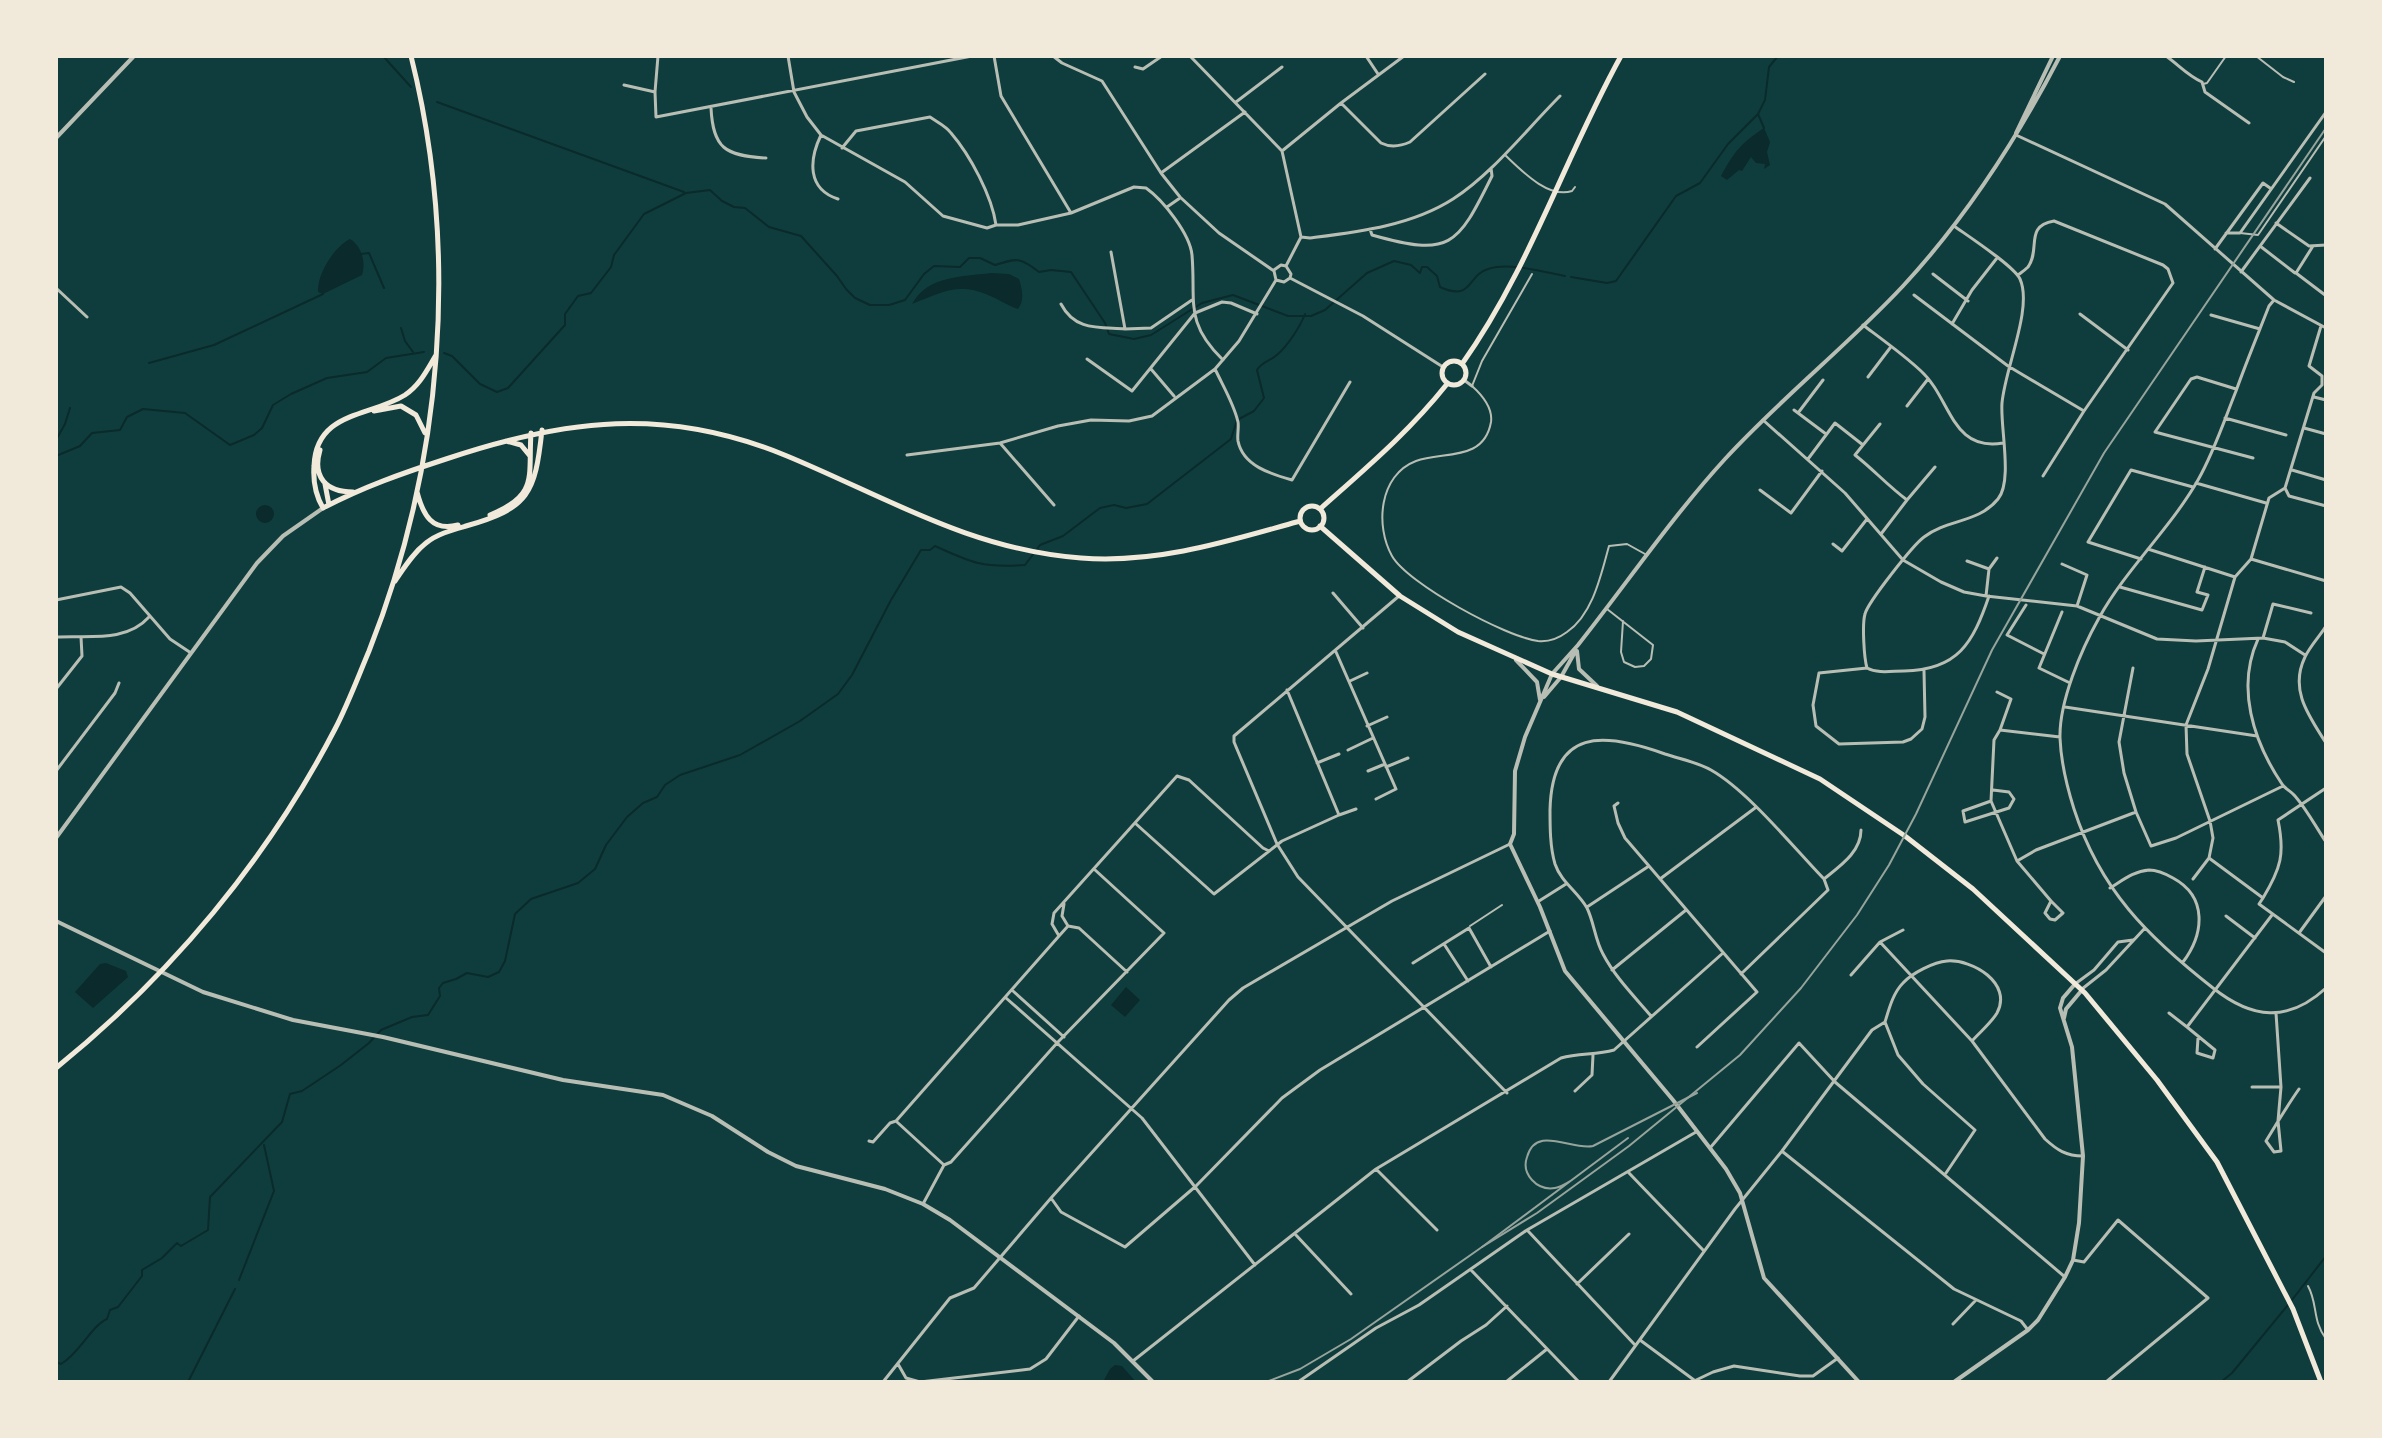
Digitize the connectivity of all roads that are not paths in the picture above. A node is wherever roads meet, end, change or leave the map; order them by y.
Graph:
1 (134, 56) edge
2 (411, 56) edge
3 (658, 56) edge
4 (788, 56) edge
5 (972, 56) edge
6 (994, 56) edge
7 (1053, 56) edge
8 (1162, 56) edge
9 (1190, 56) edge
10 (1366, 56) edge
11 (1404, 56) edge
12 (1621, 56) edge
13 (2053, 56) edge
14 (2060, 56) edge
15 (2166, 56) edge
16 (2226, 56) edge
17 (2256, 56) edge
18 (1135, 67) dead end
19 (1282, 67) dead end
20 (1378, 74) junction
21 (1485, 74) dead end
22 (2294, 82) dead end
23 (2203, 84) junction
24 (624, 85) dead end
25 (655, 92) junction
26 (794, 92) junction
27 (1560, 96) dead end
28 (1236, 102) junction
29 (1341, 103) junction
30 (711, 108) junction
31 (1245, 112) junction
32 (2326, 112) edge
33 (2324, 118) edge
34 (2249, 123) dead end
35 (821, 135) junction
36 (2016, 135) junction
37 (2326, 136) edge
38 (56, 138) edge
39 (842, 148) junction
40 (1282, 151) junction
41 (1505, 154) junction
42 (766, 158) dead end
43 (1491, 168) junction
44 (1161, 173) junction
45 (2310, 178) dead end
46 (1575, 187) dead end
47 (2270, 188) junction
48 (1180, 197) junction
49 (838, 199) dead end
50 (1167, 207) junction
51 (1071, 213) junction
52 (2276, 223) junction
53 (996, 225) junction
54 (1954, 226) junction
55 (1370, 229) junction
56 (2226, 233) junction
57 (2240, 233) junction
58 (1301, 237) junction
59 (2326, 245) edge
60 (2260, 246) junction
61 (2313, 246) junction
62 (2215, 249) junction
63 (1111, 252) dead end
64 (1997, 258) junction
65 (1286, 266) junction
66 (1274, 271) junction
67 (2241, 272) junction
68 (2296, 273) junction
69 (1532, 274) dead end
70 (1933, 274) dead end
71 (2018, 275) junction
72 (1290, 278) junction
73 (1276, 280) junction
74 (56, 288) edge
75 (1914, 295) dead end
76 (2325, 295) edge
77 (2274, 300) junction
78 (1968, 301) junction
79 (1192, 302) junction
80 (1061, 304) dead end
81 (1194, 312) junction
82 (1257, 314) junction
83 (2080, 314) dead end
84 (2211, 315) dead end
85 (87, 317) dead end
86 (1952, 324) junction
87 (1863, 325) junction
88 (2323, 327) edge
89 (1125, 329) junction
90 (2260, 329) junction
91 (1890, 348) junction
92 (2128, 350) junction
93 (436, 355) junction
94 (1087, 359) dead end
95 (1223, 360) junction
96 (1462, 364) junction
97 (2008, 366) junction
98 (1443, 367) junction
99 (1151, 369) junction
100 (1215, 369) junction
101 (1868, 377) dead end
102 (1928, 379) junction
103 (1464, 380) junction
104 (1823, 380) dead end
105 (1350, 382) dead end
106 (1447, 384) junction
107 (1472, 386) junction
108 (2236, 389) junction
109 (1175, 397) junction
110 (2313, 397) junction
111 (2326, 400) edge
112 (1907, 406) dead end
113 (2084, 411) junction
114 (2225, 418) junction
115 (1763, 420) junction
116 (1880, 424) dead end
117 (2304, 428) junction
118 (542, 430) junction
119 (532, 433) junction
120 (1827, 434) junction
121 (2326, 434) edge
122 (2286, 435) dead end
123 (426, 437) junction
124 (2294, 438) dead end
125 (501, 440) junction
126 (2301, 440) junction
127 (1000, 443) junction
128 (2003, 443) junction
129 (1863, 445) junction
130 (2214, 448) junction
131 (907, 455) dead end
132 (532, 458) junction
133 (2253, 458) dead end
134 (1808, 459) junction
135 (1935, 467) dead end
136 (2292, 470) junction
137 (1822, 471) junction
138 (2043, 476) dead end
139 (2326, 480) edge
140 (325, 484) junction
141 (2195, 485) junction
142 (2285, 488) junction
143 (1760, 490) dead end
144 (417, 491) junction
145 (354, 492) junction
146 (1907, 500) junction
147 (2267, 503) junction
148 (1054, 505) dead end
149 (2326, 506) edge
150 (326, 507) junction
151 (1320, 509) junction
152 (1867, 519) junction
153 (1300, 521) junction
154 (1320, 526) junction
155 (1880, 535) junction
156 (1833, 544) dead end
157 (2148, 549) junction
158 (1648, 556) junction
159 (1997, 558) dead end
160 (2141, 559) junction
161 (2251, 559) junction
162 (1903, 560) junction
163 (1967, 561) dead end
164 (2062, 564) dead end
165 (2205, 567) junction
166 (1989, 569) junction
167 (2235, 577) junction
168 (2326, 581) edge
169 (392, 586) junction
170 (2120, 587) junction
171 (1333, 593) dead end
172 (1400, 596) junction
173 (1988, 596) junction
174 (56, 600) edge
175 (2026, 605) dead end
176 (2077, 606) junction
177 (1607, 609) junction
178 (2062, 612) dead end
179 (2311, 613) dead end
180 (2100, 616) junction
181 (149, 617) junction
182 (1623, 621) junction
183 (2326, 626) edge
184 (1363, 628) junction
185 (56, 637) edge
186 (81, 637) junction
187 (2261, 638) junction
188 (2216, 639) junction
189 (1578, 645) junction
190 (1336, 651) junction
191 (191, 653) junction
192 (2044, 654) junction
193 (2305, 655) junction
194 (1516, 660) junction
195 (1867, 668) junction
196 (2133, 668) dead end
197 (1924, 671) junction
198 (1367, 673) dead end
199 (1552, 674) junction
200 (1561, 677) junction
201 (1350, 681) junction
202 (119, 683) dead end
203 (2070, 683) junction
204 (1598, 686) junction
205 (56, 689) edge
206 (1287, 690) junction
207 (1997, 692) dead end
208 (1540, 702) junction
209 (2065, 707) junction
210 (2123, 715) junction
211 (1387, 717) dead end
212 (2186, 725) junction
213 (1367, 726) junction
214 (2000, 730) junction
215 (2257, 736) junction
216 (2060, 737) junction
217 (1373, 738) junction
218 (2326, 743) edge
219 (1348, 750) dead end
220 (1339, 754) dead end
221 (1408, 758) dead end
222 (1317, 763) junction
223 (1386, 766) junction
224 (56, 771) edge
225 (1368, 771) dead end
226 (2283, 786) junction
227 (2326, 788) edge
228 (1993, 790) junction
229 (1376, 799) dead end
230 (1991, 801) junction
231 (1618, 803) dead end
232 (2301, 804) junction
233 (1755, 808) junction
234 (1356, 809) dead end
235 (2136, 812) junction
236 (1995, 813) junction
237 (1339, 815) junction
238 (2210, 821) junction
239 (1135, 823) junction
240 (1861, 830) dead end
241 (2082, 833) junction
242 (56, 838) edge
243 (2326, 842) edge
244 (1277, 844) junction
245 (1510, 844) junction
246 (1269, 851) junction
247 (2209, 858) junction
248 (2017, 861) junction
249 (1649, 866) junction
250 (1094, 869) junction
251 (1660, 879) junction
252 (1824, 879) junction
253 (2193, 879) dead end
254 (1566, 884) junction
255 (2110, 888) junction
256 (2326, 896) edge
257 (2263, 898) junction
258 (1537, 901) junction
259 (2051, 901) junction
260 (1064, 904) junction
261 (1502, 905) dead end
262 (1587, 907) junction
263 (1686, 910) junction
264 (2272, 915) junction
265 (2226, 916) dead end
266 (56, 921) edge
267 (1068, 926) junction
268 (1346, 928) junction
269 (1469, 928) junction
270 (2145, 928) junction
271 (1903, 930) dead end
272 (1550, 931) junction
273 (2299, 933) junction
274 (1059, 936) junction
275 (2255, 938) junction
276 (2133, 940) junction
277 (1880, 942) junction
278 (1444, 944) junction
279 (1723, 953) junction
280 (2326, 953) edge
281 (1413, 963) dead end
282 (2182, 963) junction
283 (1491, 967) junction
284 (1612, 970) junction
285 (1127, 972) junction
286 (2096, 972) junction
287 (1741, 974) junction
288 (1851, 975) dead end
289 (1912, 975) junction
290 (1468, 981) junction
291 (2075, 984) junction
292 (2326, 988) edge
293 (2082, 990) junction
294 (2215, 990) junction
295 (1013, 991) junction
296 (1006, 998) junction
297 (1424, 1007) junction
298 (2169, 1013) dead end
299 (2276, 1013) junction
300 (1651, 1016) junction
301 (2063, 1021) junction
302 (1885, 1022) junction
303 (2187, 1027) junction
304 (1064, 1037) junction
305 (2198, 1038) junction
306 (1624, 1041) junction
307 (1972, 1041) junction
308 (1057, 1043) junction
309 (1697, 1047) dead end
310 (1593, 1055) junction
311 (56, 1068) edge
312 (1835, 1082) junction
313 (2252, 1087) dead end
314 (2281, 1087) junction
315 (2299, 1089) dead end
316 (1575, 1091) dead end
317 (1507, 1093) junction
318 (1132, 1108) junction
319 (896, 1121) junction
320 (2278, 1121) junction
321 (1696, 1132) junction
322 (869, 1141) dead end
323 (1710, 1149) junction
324 (1782, 1151) junction
325 (2083, 1156) junction
326 (944, 1165) junction
327 (1376, 1169) junction
328 (1628, 1171) junction
329 (1945, 1174) junction
330 (1196, 1186) junction
331 (1051, 1198) junction
332 (1744, 1201) junction
333 (923, 1204) junction
334 (1437, 1230) dead end
335 (1527, 1230) junction
336 (1295, 1234) junction
337 (1629, 1234) dead end
338 (1704, 1251) junction
339 (999, 1256) junction
340 (2073, 1260) junction
341 (1255, 1265) junction
342 (1471, 1270) junction
343 (2065, 1277) junction
344 (1577, 1284) junction
345 (2308, 1286) dead end
346 (1351, 1294) dead end
347 (1976, 1300) junction
348 (1507, 1306) junction
349 (1079, 1316) junction
350 (1953, 1324) dead end
351 (2028, 1330) junction
352 (1640, 1339) junction
353 (2326, 1339) edge
354 (1635, 1345) junction
355 (1547, 1349) junction
356 (1838, 1358) junction
357 (1133, 1361) junction
358 (898, 1364) junction
359 (1813, 1376) junction
360 (1693, 1381) edge
361 (1958, 1381) edge
362 (883, 1382) edge
363 (1153, 1382) edge
364 (1298, 1382) edge
365 (1407, 1382) edge
366 (1506, 1382) edge
367 (1579, 1382) edge
368 (1609, 1382) edge
369 (1817, 1382) edge
370 (1859, 1382) edge
371 (2106, 1382) edge
372 (2321, 1382) edge

1 - 38 street
2 - 93 main road
3 - 25 street
4 - 26 street
5 - 26 street
6 - 51 street
7 - 44 street
8 - 18 street
9 - 28 street
10 - 20 street
11 - 20 street
12 - 96 main road
13 - 36 street
14 - 36 street
15 - 23 street
16 - 23 street
17 - 22 street
19 - 28 street
20 - 29 street
21 - 29 street
23 - 34 street
24 - 25 street
25 - 30 street
26 - 30 street
26 - 35 street
27 - 41 street
28 - 31 street
29 - 40 street
30 - 42 street
31 - 40 street
31 - 44 street
32 - 33 street
33 - 47 street
35 - 39 street
35 - 49 street
36 - 54 street
36 - 62 street
37 - 57 street
39 - 53 street
39 - 53 street
40 - 58 street
41 - 43 street
41 - 46 street
43 - 55 street
43 - 55 street
44 - 48 street
45 - 52 street
47 - 56 street
47 - 57 street
48 - 50 street
48 - 66 street
50 - 51 street
50 - 79 street
51 - 53 street
52 - 60 street
52 - 61 street
54 - 64 street
54 - 87 street
55 - 58 street
56 - 57 street
56 - 62 street
58 - 65 street
59 - 61 street
60 - 67 street
60 - 68 street
61 - 68 street
62 - 67 street
63 - 89 street
64 - 71 street
64 - 78 street
65 - 66 street
65 - 72 street
66 - 73 street
67 - 77 street
68 - 76 street
69 - 107 street
70 - 78 street
71 - 92 street
71 - 97 street
72 - 73 street
72 - 98 street
73 - 82 street
74 - 85 street
75 - 86 street
77 - 88 street
77 - 90 street
78 - 86 street
79 - 81 street
79 - 89 street
80 - 89 street
81 - 82 street
81 - 95 street
81 - 99 street
82 - 95 street
83 - 92 street
84 - 90 street
86 - 97 street
87 - 91 street
87 - 115 street
88 - 110 street
90 - 108 street
91 - 101 street
91 - 102 street
92 - 113 street
93 - 123 main road
93 - 150 main road
94 - 99 street
95 - 100 street
96 - 98 main road
96 - 103 main road
97 - 113 street
97 - 128 street
98 - 106 main road
99 - 109 street
100 - 105 street
100 - 109 street
102 - 112 street
102 - 128 street
103 - 106 main road
103 - 107 street
104 - 120 street
106 - 151 main road
107 - 158 street
108 - 114 street
108 - 130 street
109 - 127 street
110 - 111 street
110 - 117 street
113 - 138 street
114 - 122 street
114 - 130 street
115 - 134 street
115 - 158 street
116 - 129 street
117 - 121 street
117 - 126 street
118 - 119 main road
118 - 153 main road
118 - 169 main road
119 - 125 main road
119 - 132 main road
120 - 129 street
120 - 134 street
123 - 140 main road
123 - 144 main road
124 - 126 street
125 - 132 main road
125 - 145 main road
126 - 136 street
127 - 131 street
127 - 148 street
128 - 162 street
129 - 146 street
130 - 133 street
130 - 141 street
132 - 144 main road
134 - 137 street
135 - 146 street
136 - 139 street
136 - 142 street
137 - 143 street
137 - 152 street
140 - 145 main road
140 - 150 main road
141 - 147 street
141 - 157 street
141 - 160 street
142 - 147 street
142 - 149 street
144 - 169 main road
145 - 150 main road
146 - 155 street
147 - 161 street
150 - 191 street
151 - 153 main road
151 - 154 main road
152 - 155 street
152 - 156 street
153 - 154 main road
154 - 172 main road
155 - 162 street
157 - 160 street
157 - 165 street
158 - 177 street
159 - 166 street
160 - 170 street
161 - 167 street
161 - 168 street
162 - 173 street
162 - 195 street
163 - 166 street
164 - 176 street
165 - 167 street
165 - 170 street
166 - 173 street
167 - 188 street
169 - 311 main road
170 - 180 street
171 - 184 street
172 - 184 street
172 - 194 main road
173 - 176 street
173 - 197 street
174 - 181 street
175 - 192 street
176 - 180 street
177 - 182 street
177 - 189 street
178 - 192 street
179 - 187 street
180 - 188 street
180 - 203 street
181 - 186 street
181 - 191 street
182 - 182 street
183 - 193 street
184 - 190 street
185 - 186 street
186 - 205 street
187 - 188 street
187 - 193 street
187 - 215 street
188 - 212 street
189 - 199 street
189 - 200 street
189 - 204 street
190 - 201 street
190 - 206 street
191 - 242 street
192 - 203 street
193 - 218 street
194 - 199 main road
194 - 208 street
195 - 197 street
195 - 197 street
196 - 210 street
198 - 201 street
199 - 200 main road
199 - 208 street
200 - 204 main road
200 - 208 street
201 - 213 street
202 - 224 street
203 - 209 street
204 - 291 main road
206 - 222 street
206 - 244 street
207 - 214 street
208 - 245 street
209 - 210 street
209 - 216 street
210 - 212 street
210 - 235 street
211 - 213 street
212 - 215 street
212 - 238 street
213 - 217 street
214 - 216 street
214 - 228 street
215 - 226 street
216 - 241 street
217 - 219 street
217 - 223 street
220 - 222 street
221 - 223 street
222 - 237 street
223 - 225 street
223 - 229 street
226 - 232 street
226 - 238 street
227 - 232 street
228 - 230 street
228 - 236 street
230 - 236 street
230 - 236 street
231 - 249 street
232 - 243 street
232 - 257 street
233 - 251 street
233 - 252 street
233 - 254 street
234 - 237 street
235 - 238 street
235 - 241 street
236 - 248 street
237 - 244 street
238 - 247 street
239 - 246 street
239 - 246 street
239 - 250 street
240 - 252 street
241 - 248 street
241 - 255 street
244 - 246 street
244 - 268 street
245 - 258 street
245 - 268 street
247 - 253 street
247 - 257 street
248 - 259 street
249 - 251 street
249 - 262 street
250 - 260 street
250 - 285 street
251 - 263 street
252 - 287 street
254 - 258 street
254 - 262 street
255 - 270 street
255 - 282 street
256 - 273 street
257 - 264 street
258 - 272 street
259 - 259 street
260 - 267 street
260 - 274 street
261 - 269 street
262 - 284 street
263 - 279 street
263 - 284 street
264 - 273 street
264 - 275 street
265 - 275 street
266 - 333 street
267 - 274 street
267 - 285 street
268 - 297 street
268 - 318 street
269 - 278 street
269 - 283 street
270 - 276 street
270 - 282 street
271 - 277 street
272 - 283 street
272 - 306 street
273 - 280 street
274 - 295 street
275 - 294 street
276 - 286 street
276 - 286 street
277 - 288 street
277 - 289 street
278 - 281 street
278 - 290 street
279 - 287 street
279 - 300 street
282 - 294 street
283 - 290 street
284 - 300 street
285 - 304 street
286 - 291 street
286 - 293 street
287 - 309 street
289 - 302 street
289 - 307 street
289 - 307 street
290 - 297 street
291 - 293 main road
291 - 301 street
292 - 299 street
293 - 301 street
293 - 372 main road
294 - 299 street
294 - 303 street
295 - 296 street
295 - 304 street
296 - 308 street
296 - 319 street
297 - 317 street
297 - 330 street
298 - 303 street
299 - 314 street
300 - 306 street
301 - 325 street
302 - 312 street
302 - 329 street
303 - 305 street
304 - 308 street
305 - 305 street
306 - 310 street
306 - 321 street
307 - 325 street
308 - 318 street
308 - 326 street
310 - 316 street
310 - 317 street
312 - 323 street
312 - 324 street
312 - 329 street
313 - 314 street
314 - 320 street
315 - 320 street
317 - 327 street
318 - 330 street
318 - 331 street
319 - 322 street
319 - 326 street
320 - 320 street
321 - 323 street
321 - 328 street
323 - 332 street
324 - 332 street
324 - 347 street
325 - 340 street
326 - 333 street
327 - 334 street
327 - 336 street
328 - 335 street
328 - 338 street
329 - 343 street
330 - 331 street
330 - 341 street
331 - 339 street
332 - 338 street
332 - 356 street
333 - 339 street
335 - 342 street
335 - 344 street
336 - 341 street
336 - 346 street
337 - 344 street
338 - 352 street
339 - 349 street
339 - 358 street
340 - 343 street
340 - 371 street
341 - 357 street
342 - 348 street
342 - 364 street
343 - 351 street
344 - 354 street
345 - 353 street
347 - 350 street
347 - 351 street
348 - 355 street
348 - 365 street
349 - 357 street
349 - 358 street
351 - 361 street
352 - 354 street
352 - 360 street
354 - 368 street
355 - 366 street
355 - 367 street
356 - 359 street
356 - 370 street
357 - 363 street
358 - 362 street
359 - 360 street
359 - 369 street

